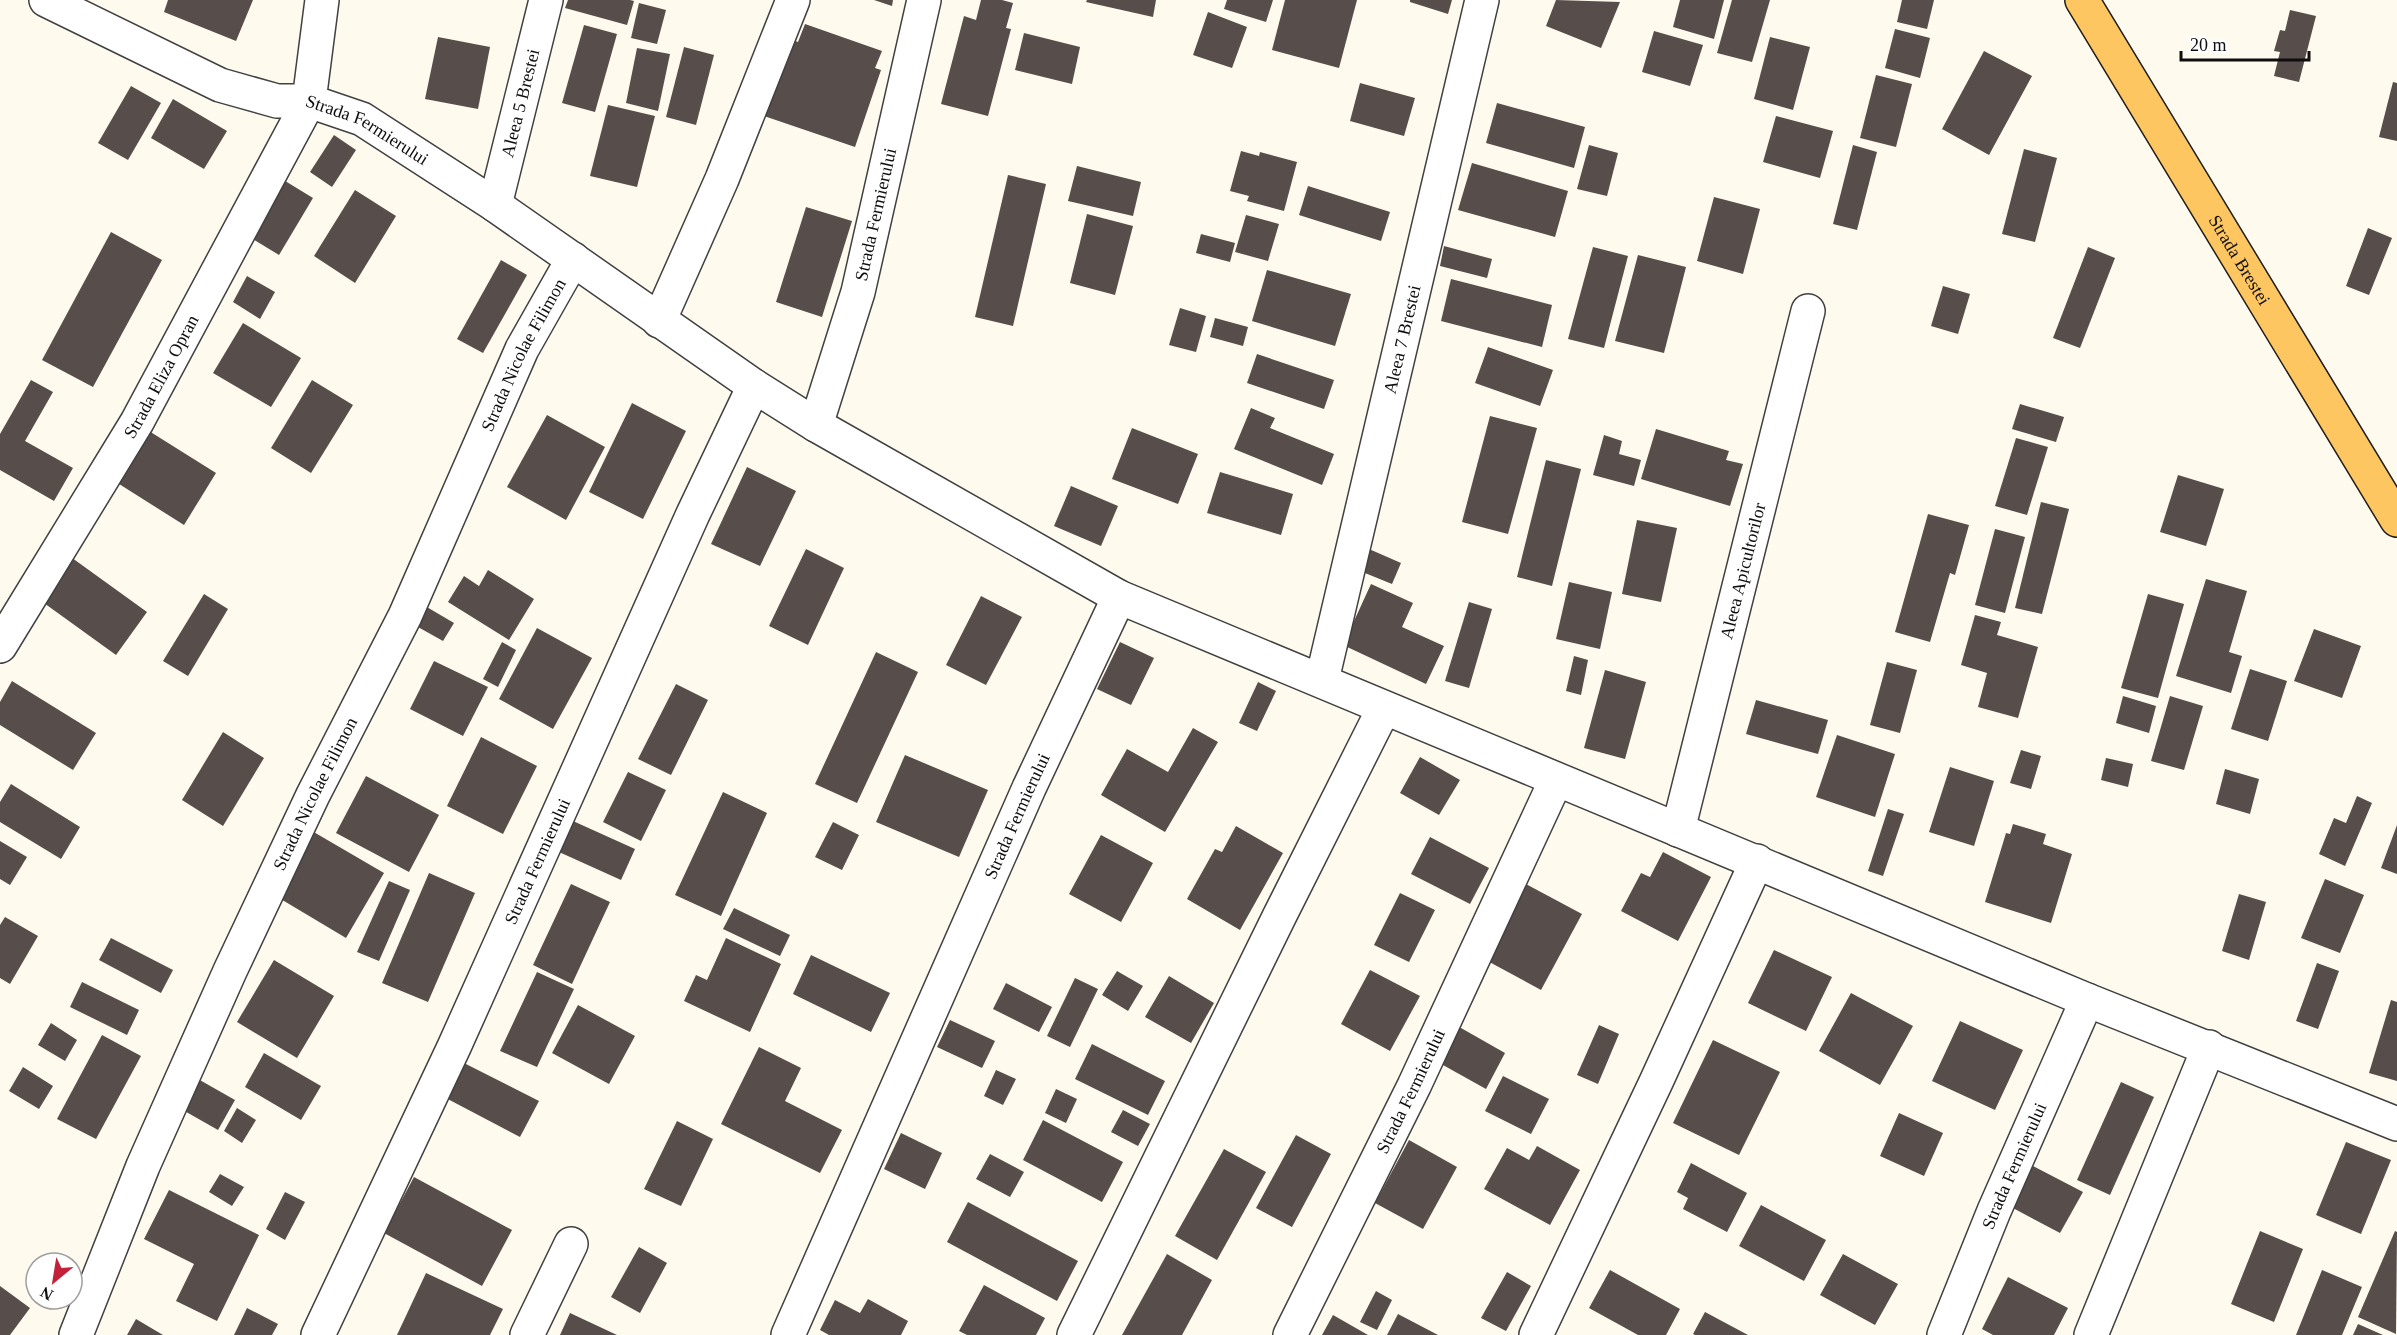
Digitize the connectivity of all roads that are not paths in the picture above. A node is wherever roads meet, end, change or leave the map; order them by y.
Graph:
1 (45, 0) edge
2 (322, 0) edge
3 (546, 0) edge
4 (793, 0) edge
5 (924, 0) edge
6 (1482, 0) edge
7 (2082, 0) edge
8 (309, 101) junction
9 (495, 205) junction
10 (573, 259) junction
11 (1808, 312) dead end
12 (659, 321) junction
13 (754, 386) junction
14 (816, 425) junction
15 (2397, 520) edge
16 (1119, 597) junction
17 (0, 646) edge
18 (1322, 680) junction
19 (1384, 708) junction
20 (1556, 780) junction
21 (1678, 830) junction
22 (1757, 861) junction
23 (2087, 1000) junction
24 (2209, 1047) junction
25 (2397, 1124) edge
26 (572, 1244) dead end
27 (76, 1335) edge
28 (318, 1335) edge
29 (528, 1335) edge
30 (788, 1335) edge
31 (1074, 1335) edge
32 (1290, 1335) edge
33 (1536, 1335) edge
34 (1944, 1335) edge
35 (2091, 1335) edge

1 - 8 street, Strada Fermierului
2 - 8 street
3 - 9 street, Aleea 5 Brestei
4 - 12 street
5 - 14 street, Strada Fermierului
6 - 18 street, Aleea 7 Brestei
7 - 15 main road, Strada Brestei
8 - 9 street, Strada Fermierului
8 - 17 street, Strada Eliza Opran
9 - 10 street, Strada Fermierului
10 - 12 street, Strada Fermierului
10 - 27 street, Strada Nicolae Filimon
11 - 21 street, Aleea Apicultorilor
12 - 13 street, Strada Fermierului
13 - 14 street, Strada Fermierului
13 - 28 street, Strada Fermierului
14 - 16 street, Strada Fermierului
16 - 18 street, Strada Fermierului
16 - 30 street, Strada Fermierului
18 - 19 street, Strada Fermierului
19 - 20 street, Strada Fermierului
19 - 31 street
20 - 21 street, Strada Fermierului
20 - 32 street, Strada Fermierului
21 - 22 street, Strada Fermierului
22 - 23 street, Strada Fermierului
22 - 33 street
23 - 24 street, Strada Fermierului
23 - 34 street, Strada Fermierului
24 - 25 street, Strada Fermierului
24 - 35 street
26 - 29 street

